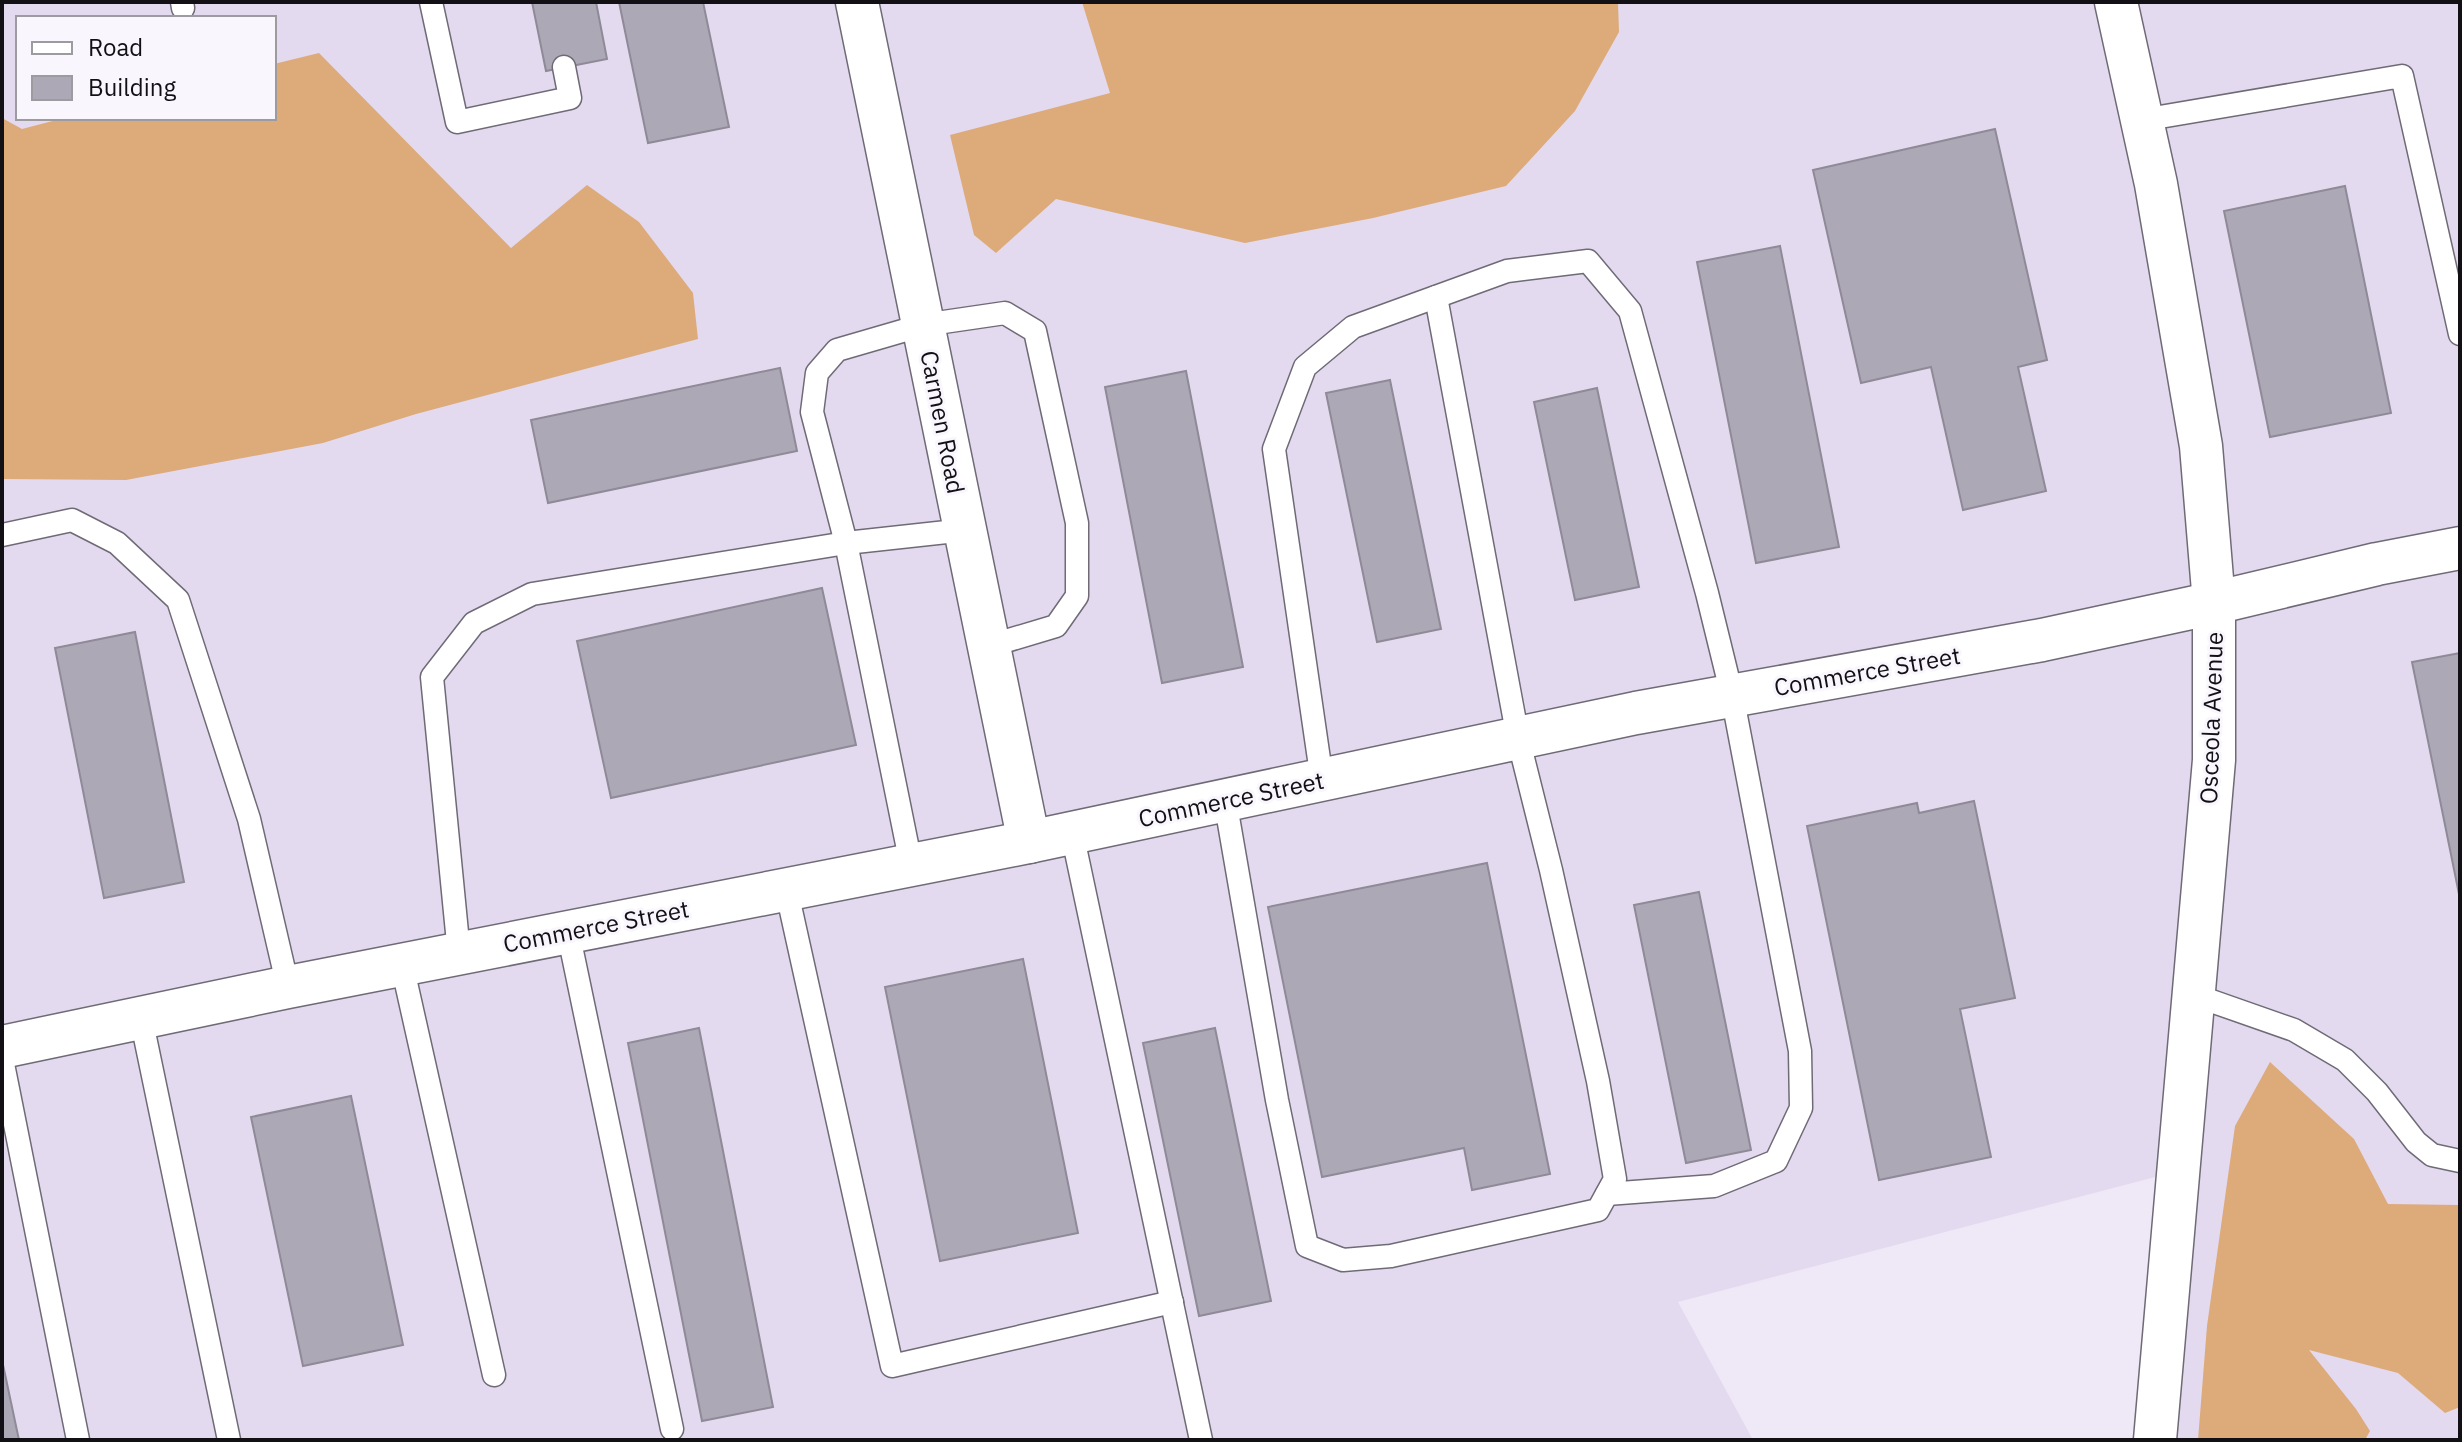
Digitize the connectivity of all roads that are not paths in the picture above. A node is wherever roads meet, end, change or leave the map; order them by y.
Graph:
1 (431, 2) edge
2 (857, 2) edge
3 (2116, 2) edge
4 (564, 67) dead end
5 (2142, 120) junction
6 (1436, 297) junction
7 (923, 325) junction
8 (2460, 334) edge
9 (965, 530) junction
10 (2, 535) edge
11 (846, 543) junction
12 (2460, 548) edge
13 (2214, 603) junction
14 (989, 646) junction
15 (1732, 695) junction
16 (1518, 738) junction
17 (1322, 780) junction
18 (1225, 800) junction
19 (1072, 833) junction
20 (1029, 842) junction
21 (911, 864) junction
22 (786, 888) junction
23 (568, 932) junction
24 (459, 953) junction
25 (402, 965) junction
26 (288, 987) junction
27 (2194, 995) junction
28 (141, 1018) junction
29 (2, 1047) edge
30 (2, 1059) edge
31 (2460, 1161) edge
32 (1607, 1194) junction
33 (1172, 1302) junction
34 (494, 1375) dead end
35 (672, 1429) dead end
36 (78, 1440) edge
37 (229, 1440) edge
38 (1201, 1440) edge
39 (2155, 1440) edge

1 - 4 lane
2 - 7 street, Carmen Road
3 - 5 street, Osceola Avenue
5 - 8 lane
5 - 13 street, Osceola Avenue
6 - 15 lane
6 - 16 lane
6 - 17 lane
7 - 9 street, Carmen Road
7 - 11 lane
7 - 14 lane
9 - 11 lane
9 - 14 street, Carmen Road
10 - 26 lane
11 - 21 lane
11 - 24 lane
12 - 13 street, Commerce Street
13 - 15 street, Commerce Street
13 - 27 street, Osceola Avenue
14 - 20 street, Carmen Road
15 - 16 street, Commerce Street
15 - 32 lane
16 - 17 street, Commerce Street
16 - 32 lane
17 - 18 street, Commerce Street
18 - 19 street, Commerce Street
18 - 32 lane
19 - 20 street, Commerce Street
19 - 33 lane
20 - 21 street, Commerce Street
21 - 22 street, Commerce Street
22 - 23 street, Commerce Street
22 - 33 lane
23 - 24 street, Commerce Street
23 - 35 lane
24 - 25 street, Commerce Street
25 - 26 street, Commerce Street
25 - 34 lane
26 - 28 street, Commerce Street
27 - 31 lane
27 - 39 street, Osceola Avenue
28 - 29 street, Commerce Street
28 - 37 lane
30 - 36 lane
33 - 38 lane

